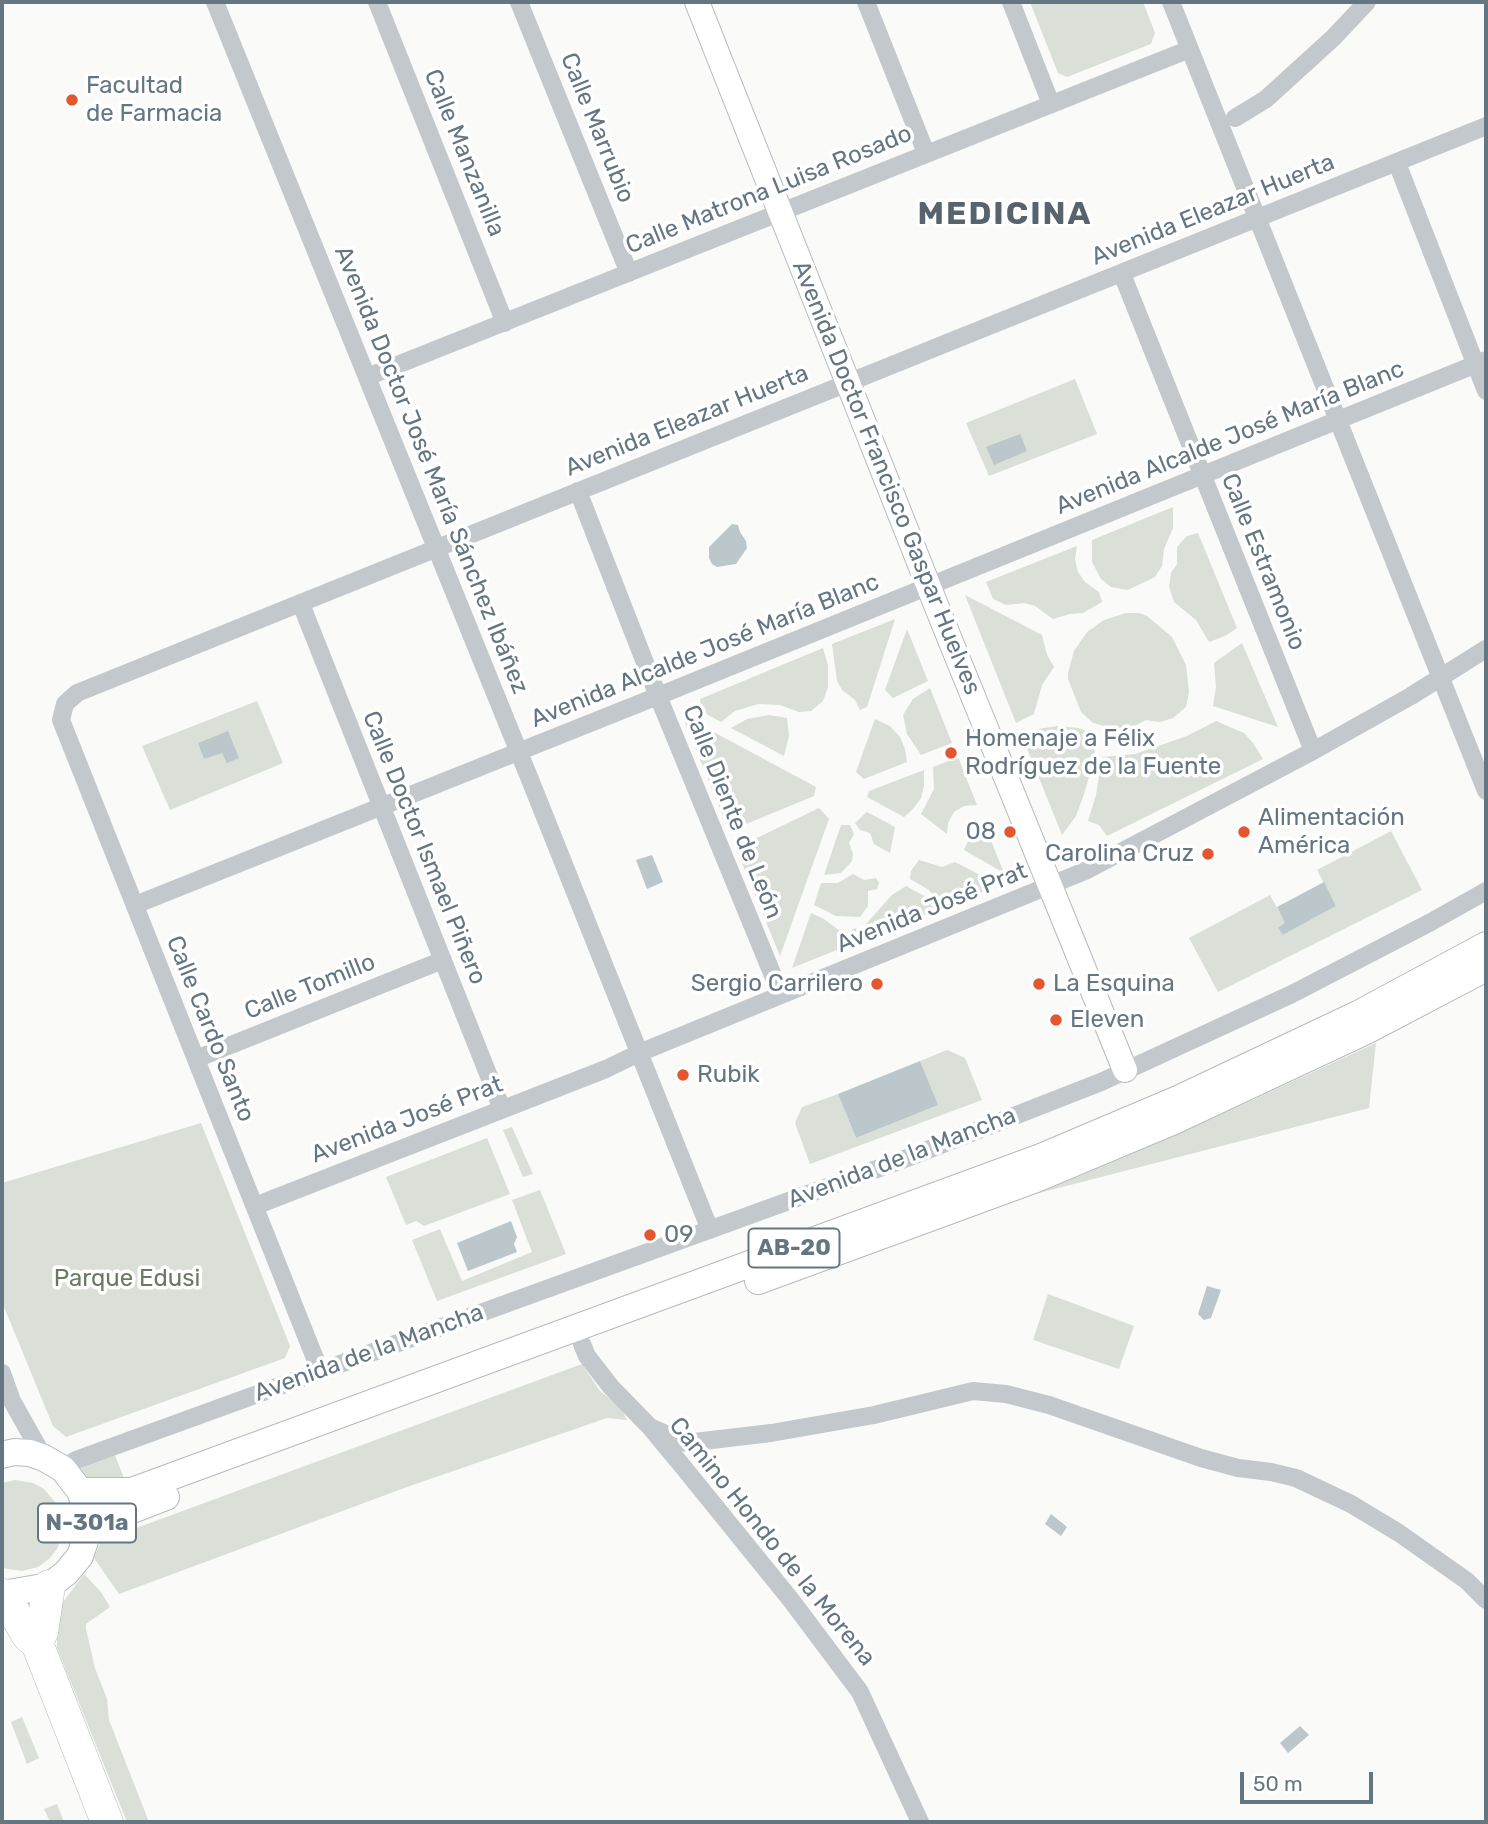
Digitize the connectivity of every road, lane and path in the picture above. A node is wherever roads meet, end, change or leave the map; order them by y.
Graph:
1 (215, 2) edge
2 (377, 2) edge
3 (697, 2) edge
4 (866, 2) edge
5 (1011, 2) edge
6 (1171, 2) edge
7 (1367, 2) edge
8 (525, 4) edge
9 (1190, 49) junction
10 (1051, 104) junction
11 (1235, 118) dead end
12 (1486, 126) edge
13 (926, 153) junction
14 (1397, 163) junction
15 (781, 211) junction
16 (1257, 218) junction
17 (629, 273) junction
18 (1122, 274) junction
19 (505, 323) junction
20 (1481, 363) edge
21 (367, 377) junction
22 (849, 382) junction
23 (1486, 390) edge
24 (1339, 422) junction
25 (1201, 475) junction
26 (578, 491) junction
27 (436, 549) junction
28 (928, 587) junction
29 (301, 604) junction
30 (1486, 649) edge
31 (1440, 676) junction
32 (658, 696) junction
33 (65, 704) joint
34 (1313, 751) junction
35 (519, 752) junction
36 (1486, 791) edge
37 (382, 808) junction
38 (1049, 887) junction
39 (1486, 891) edge
40 (135, 905) junction
41 (1486, 945) edge
42 (443, 960) junction
43 (1486, 968) edge
44 (781, 995) junction
45 (639, 1053) junction
46 (196, 1059) junction
47 (1125, 1070) junction
48 (502, 1110) junction
49 (255, 1206) junction
50 (710, 1230) junction
51 (582, 1344) junction
52 (320, 1371) junction
53 (2, 1374) edge
54 (650, 1427) junction
55 (6, 1450) edge
56 (54, 1463) junction
57 (80, 1490) junction
58 (87, 1535) junction
59 (49, 1586) junction
60 (3, 1595) edge
61 (1486, 1600) edge
62 (37, 1643) junction
63 (107, 1822) edge
64 (920, 1822) edge

1 - 21 street, Avenida Doctor José María Sánchez Ibáñez
2 - 19 street, Calle Manzanilla
3 - 15 street, Avenida Doctor Francisco Gaspar Huelves
4 - 13 street
5 - 10 street
6 - 9 street
7 - 11 street
8 - 17 street, Calle Marrubio
9 - 10 street, Calle Matrona Luisa Rosado
9 - 16 street
10 - 13 street, Calle Matrona Luisa Rosado
12 - 14 street, Avenida Eleazar Huerta
13 - 15 street, Calle Matrona Luisa Rosado
14 - 16 street, Avenida Eleazar Huerta
14 - 20 street
15 - 17 street, Calle Matrona Luisa Rosado
15 - 22 street, Avenida Doctor Francisco Gaspar Huelves
16 - 18 street, Avenida Eleazar Huerta
16 - 24 street
17 - 19 street, Calle Matrona Luisa Rosado
18 - 22 street, Avenida Eleazar Huerta
18 - 25 street, Calle Estramonio
19 - 21 street, Calle Matrona Luisa Rosado
20 - 23 street
20 - 24 street, Avenida Alcalde José María Blanc
21 - 27 street, Avenida Doctor José María Sánchez Ibáñez
22 - 26 street, Avenida Eleazar Huerta
22 - 28 street, Avenida Doctor Francisco Gaspar Huelves
24 - 25 street, Avenida Alcalde José María Blanc
24 - 31 street
25 - 28 street, Avenida Alcalde José María Blanc
25 - 34 street, Calle Estramonio
26 - 27 street, Avenida Eleazar Huerta
26 - 32 street, Calle Diente de León
27 - 29 street, Avenida Eleazar Huerta
27 - 35 street, Avenida Doctor José María Sánchez Ibáñez
28 - 32 street, Avenida Alcalde José María Blanc
28 - 38 street, Avenida Doctor Francisco Gaspar Huelves
29 - 33 street, Avenida Eleazar Huerta
29 - 37 street, Calle Doctor Ismael Piñero
30 - 31 street, Avenida José Prat
31 - 34 street, Avenida José Prat
31 - 36 street
32 - 35 street, Avenida Alcalde José María Blanc
32 - 44 street, Calle Diente de León
33 - 40 street, Calle Cardo Santo
34 - 38 street, Avenida José Prat
35 - 37 street, Avenida Alcalde José María Blanc
35 - 45 street, Avenida Doctor José María Sánchez Ibáñez
37 - 40 street, Avenida Alcalde José María Blanc
37 - 42 street, Calle Doctor Ismael Piñero
38 - 44 street, Avenida José Prat
38 - 47 street, Avenida Doctor Francisco Gaspar Huelves
39 - 47 street, Avenida de la Mancha
40 - 46 street, Calle Cardo Santo
41 - 57 main road, Avenida de la Mancha / AB-20
42 - 46 street, Calle Tomillo
42 - 48 street, Calle Doctor Ismael Piñero
43 - 51 main road, AB-20
44 - 45 street, Avenida José Prat
45 - 48 street, Avenida José Prat
45 - 50 street, Avenida Doctor José María Sánchez Ibáñez
46 - 49 street, Calle Cardo Santo
47 - 50 street, Avenida de la Mancha
48 - 49 street, Avenida José Prat
49 - 52 street, Calle Cardo Santo
50 - 52 street, Avenida de la Mancha
51 - 54 street, Camino Hondo de la Morena
51 - 58 main road, AB-20
52 - 56 street, Avenida de la Mancha
53 - 56 street
54 - 61 street
54 - 64 street, Camino Hondo de la Morena
55 - 56 main road
56 - 57 main road, N-301a
57 - 58 main road, N-301a
58 - 59 main road, N-301a
59 - 60 main road
59 - 62 highway
60 - 62 highway
62 - 63 highway

